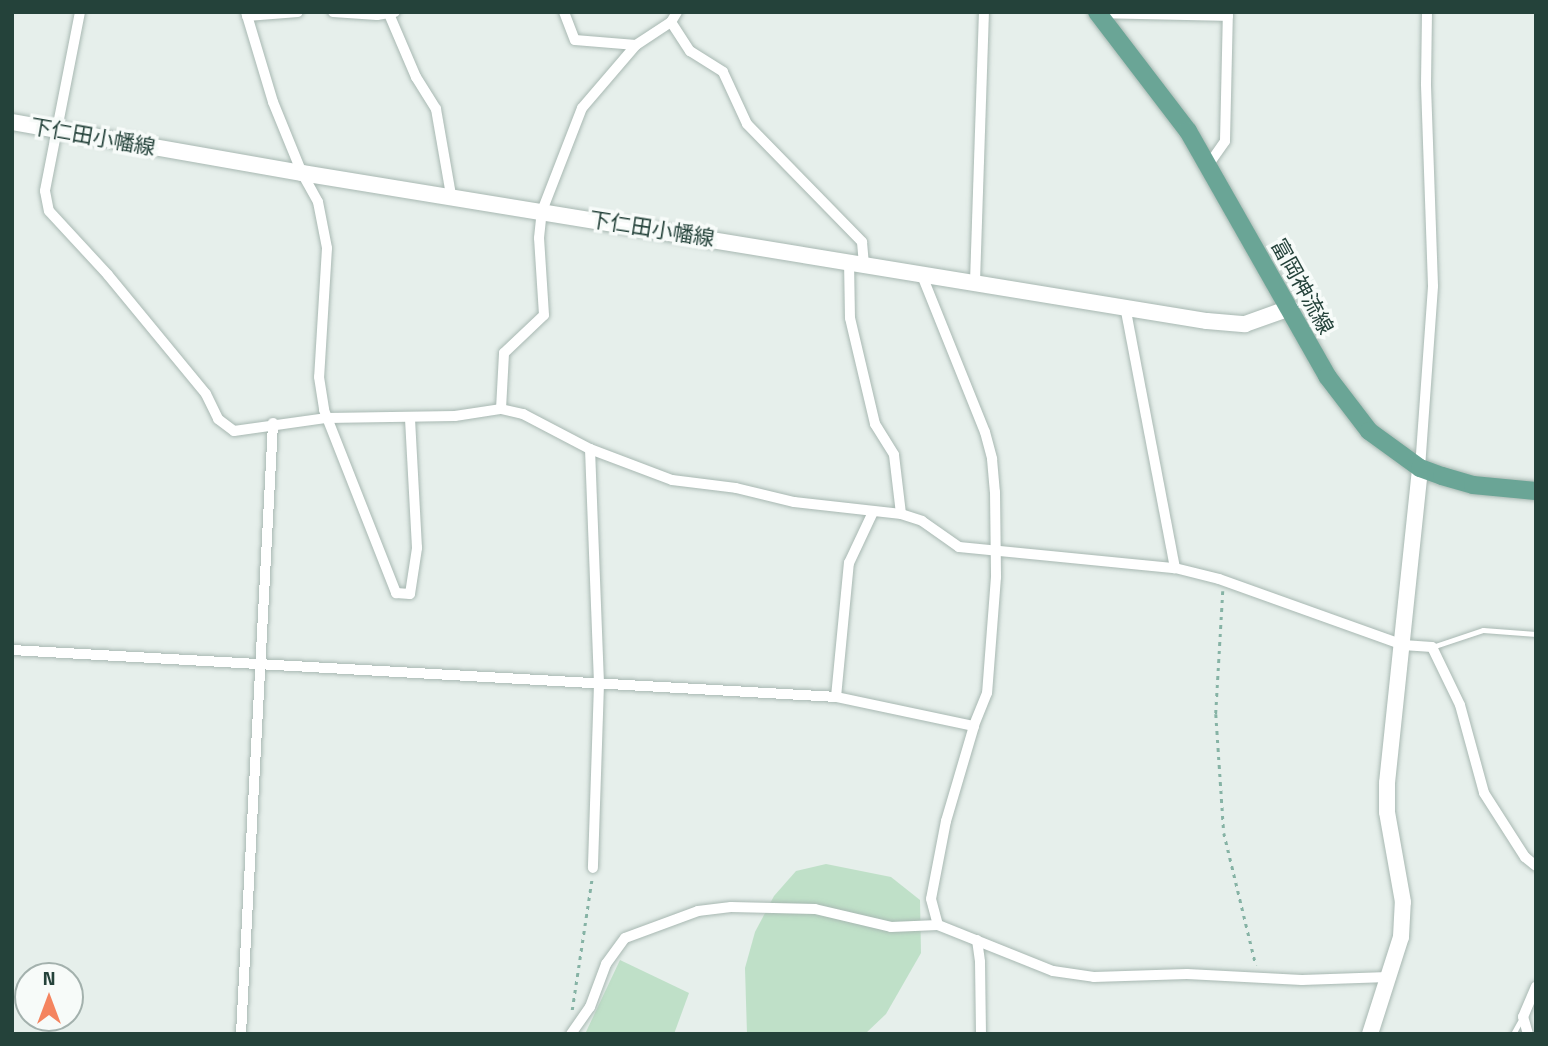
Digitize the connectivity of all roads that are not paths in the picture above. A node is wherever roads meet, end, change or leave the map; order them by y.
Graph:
1 (80, 12) edge
2 (298, 12) edge
3 (333, 12) edge
4 (564, 12) edge
5 (984, 12) edge
6 (1427, 12) edge
7 (392, 13) edge
8 (1098, 13) edge
9 (246, 14) edge
10 (1228, 14) edge
11 (674, 17) edge
12 (636, 45) junction
13 (12, 122) edge
14 (58, 129) junction
15 (1209, 164) junction
16 (302, 173) junction
17 (451, 195) junction
18 (542, 211) junction
19 (857, 263) junction
20 (921, 273) junction
21 (975, 282) junction
22 (1125, 306) junction
23 (1290, 308) junction
24 (501, 409) junction
25 (410, 417) junction
26 (327, 418) junction
27 (273, 423) junction
28 (590, 449) junction
29 (1420, 468) junction
30 (1536, 491) edge
31 (873, 512) junction
32 (901, 514) junction
33 (996, 548) junction
34 (1175, 568) junction
35 (1536, 634) edge
36 (1403, 645) junction
37 (1432, 647) junction
38 (12, 649) edge
39 (260, 664) junction
40 (599, 684) junction
41 (836, 697) junction
42 (974, 726) junction
43 (1536, 866) edge
44 (593, 868) road end
45 (938, 925) junction
46 (976, 940) junction
47 (1388, 977) junction
48 (1536, 987) edge
49 (1522, 1017) junction
50 (573, 1030) edge
51 (1527, 1032) edge
52 (241, 1034) edge
53 (981, 1034) edge
54 (1370, 1034) edge
55 (1513, 1034) edge

1 - 14 street
2 - 9 street
3 - 7 street
4 - 12 street
5 - 21 street
6 - 29 street
7 - 17 street
8 - 10 street
8 - 15 main road, 富岡神流線
9 - 16 street
10 - 15 street
11 - 12 street
11 - 19 street
12 - 18 street
13 - 14 main road, 下仁田小幡線
14 - 16 main road, 下仁田小幡線
14 - 27 street
15 - 23 main road, 富岡神流線
16 - 17 main road, 下仁田小幡線
16 - 26 street
17 - 18 main road, 下仁田小幡線
18 - 19 main road, 下仁田小幡線
18 - 24 street
19 - 20 main road, 下仁田小幡線
19 - 32 street
20 - 21 main road, 下仁田小幡線
20 - 33 street
21 - 22 main road, 下仁田小幡線
22 - 23 main road, 下仁田小幡線
22 - 34 street
23 - 29 main road, 富岡神流線
24 - 25 street
24 - 28 street
25 - 26 street
25 - 26 street
26 - 27 street
27 - 39 street
28 - 31 street
28 - 40 street
29 - 30 main road, 富岡神流線
29 - 36 main road
31 - 32 street
31 - 41 street
32 - 33 street
33 - 34 street
33 - 42 street
34 - 36 street
35 - 37 lane
36 - 37 street
36 - 47 main road
37 - 43 street
38 - 39 street
39 - 40 street
39 - 52 street
40 - 41 street
40 - 44 street
41 - 42 street
42 - 45 street
45 - 46 street
45 - 50 street
46 - 47 street
46 - 53 street
47 - 54 main road
48 - 49 street
49 - 51 street
49 - 55 lane

